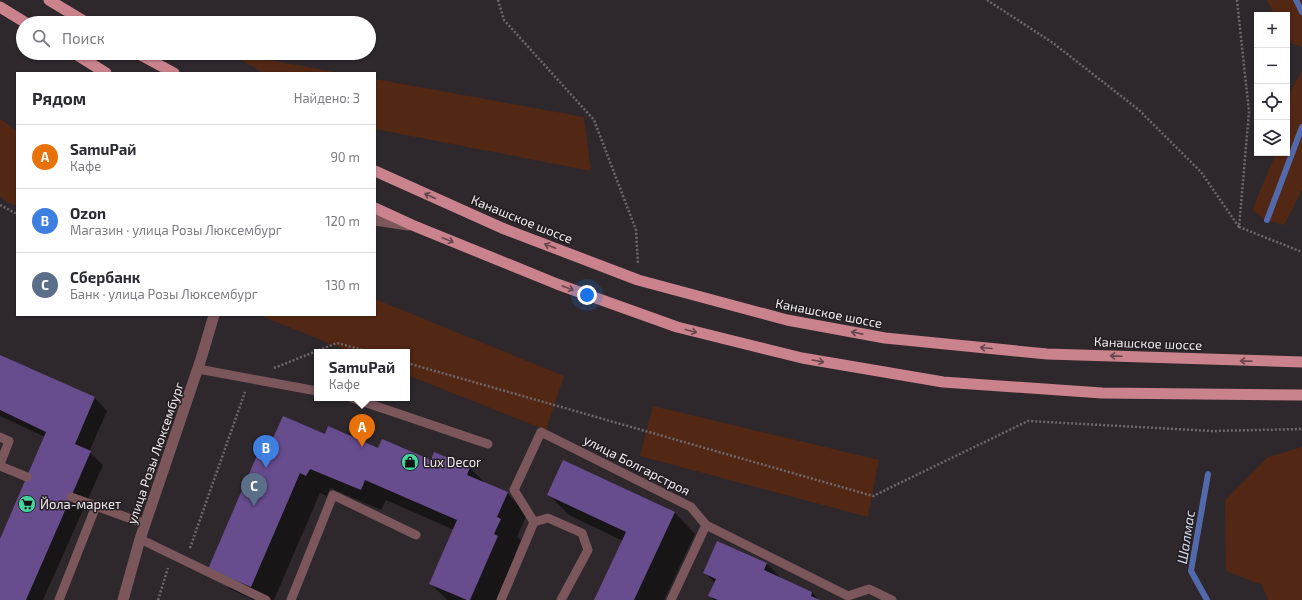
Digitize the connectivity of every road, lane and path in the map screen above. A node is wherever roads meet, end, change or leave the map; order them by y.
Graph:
1 (49, 0) edge
2 (498, 0) edge
3 (987, 0) edge
4 (1237, 0) edge
5 (0, 7) edge
6 (75, 16) edge
7 (16, 17) edge
8 (85, 60) edge
9 (150, 60) edge
10 (104, 72) edge
11 (172, 72) edge
12 (376, 171) edge
13 (0, 205) edge
14 (376, 208) edge
15 (16, 213) edge
16 (376, 220) edge
17 (412, 225) junction
18 (1239, 227) junction
19 (1302, 252) edge
20 (638, 280) junction
21 (214, 316) edge
22 (322, 349) edge
23 (359, 349) edge
24 (314, 352) edge
25 (1302, 362) edge
26 (410, 364) edge
27 (198, 369) junction
28 (249, 379) junction
29 (314, 390) edge
30 (1302, 395) edge
31 (361, 401) edge
32 (1302, 429) edge
33 (0, 437) edge
34 (488, 444) dead end
35 (0, 465) edge
36 (27, 477) dead end
37 (71, 497) dead end
38 (96, 506) junction
39 (534, 522) junction
40 (145, 524) junction
41 (706, 525) junction
42 (416, 535) dead end
43 (140, 539) junction
44 (172, 555) junction
45 (186, 561) junction
46 (847, 598) edge
47 (59, 600) edge
48 (123, 600) edge
49 (158, 600) edge
50 (266, 600) edge
51 (292, 600) edge
52 (501, 600) edge
53 (561, 600) edge
54 (671, 600) edge
55 (892, 600) edge

1 - 6 main road
2 - 20 path
3 - 18 path
4 - 18 path
5 - 7 main road
8 - 10 main road
9 - 11 main road
20 -> 12 main road, Канашское шоссе
13 - 15 path
14 - 17 main road
16 - 17 street
17 -> 30 main road
18 - 19 path
25 -> 20 main road, Канашское шоссе
21 - 27 street, улица Розы Люксембург
22 - 23 path
24 - 28 path
26 - 32 path
27 - 28 lane
27 - 40 street, улица Розы Люксембург
28 - 29 lane
28 - 45 path
31 - 34 lane
33 - 35 lane
35 - 36 lane
37 - 38 lane
38 - 40 lane
38 - 47 lane
39 - 41 lane, улица Болгарстроя
39 - 52 lane
39 - 53 lane
40 - 43 street, улица Розы Люксембург
41 - 46 lane, улица Болгарстроя
41 - 54 lane
42 - 51 lane
43 - 44 lane
43 - 48 street, улица Розы Люксембург
44 - 45 lane
44 - 49 path
45 - 50 lane
46 - 55 lane, улица Болгарстроя

